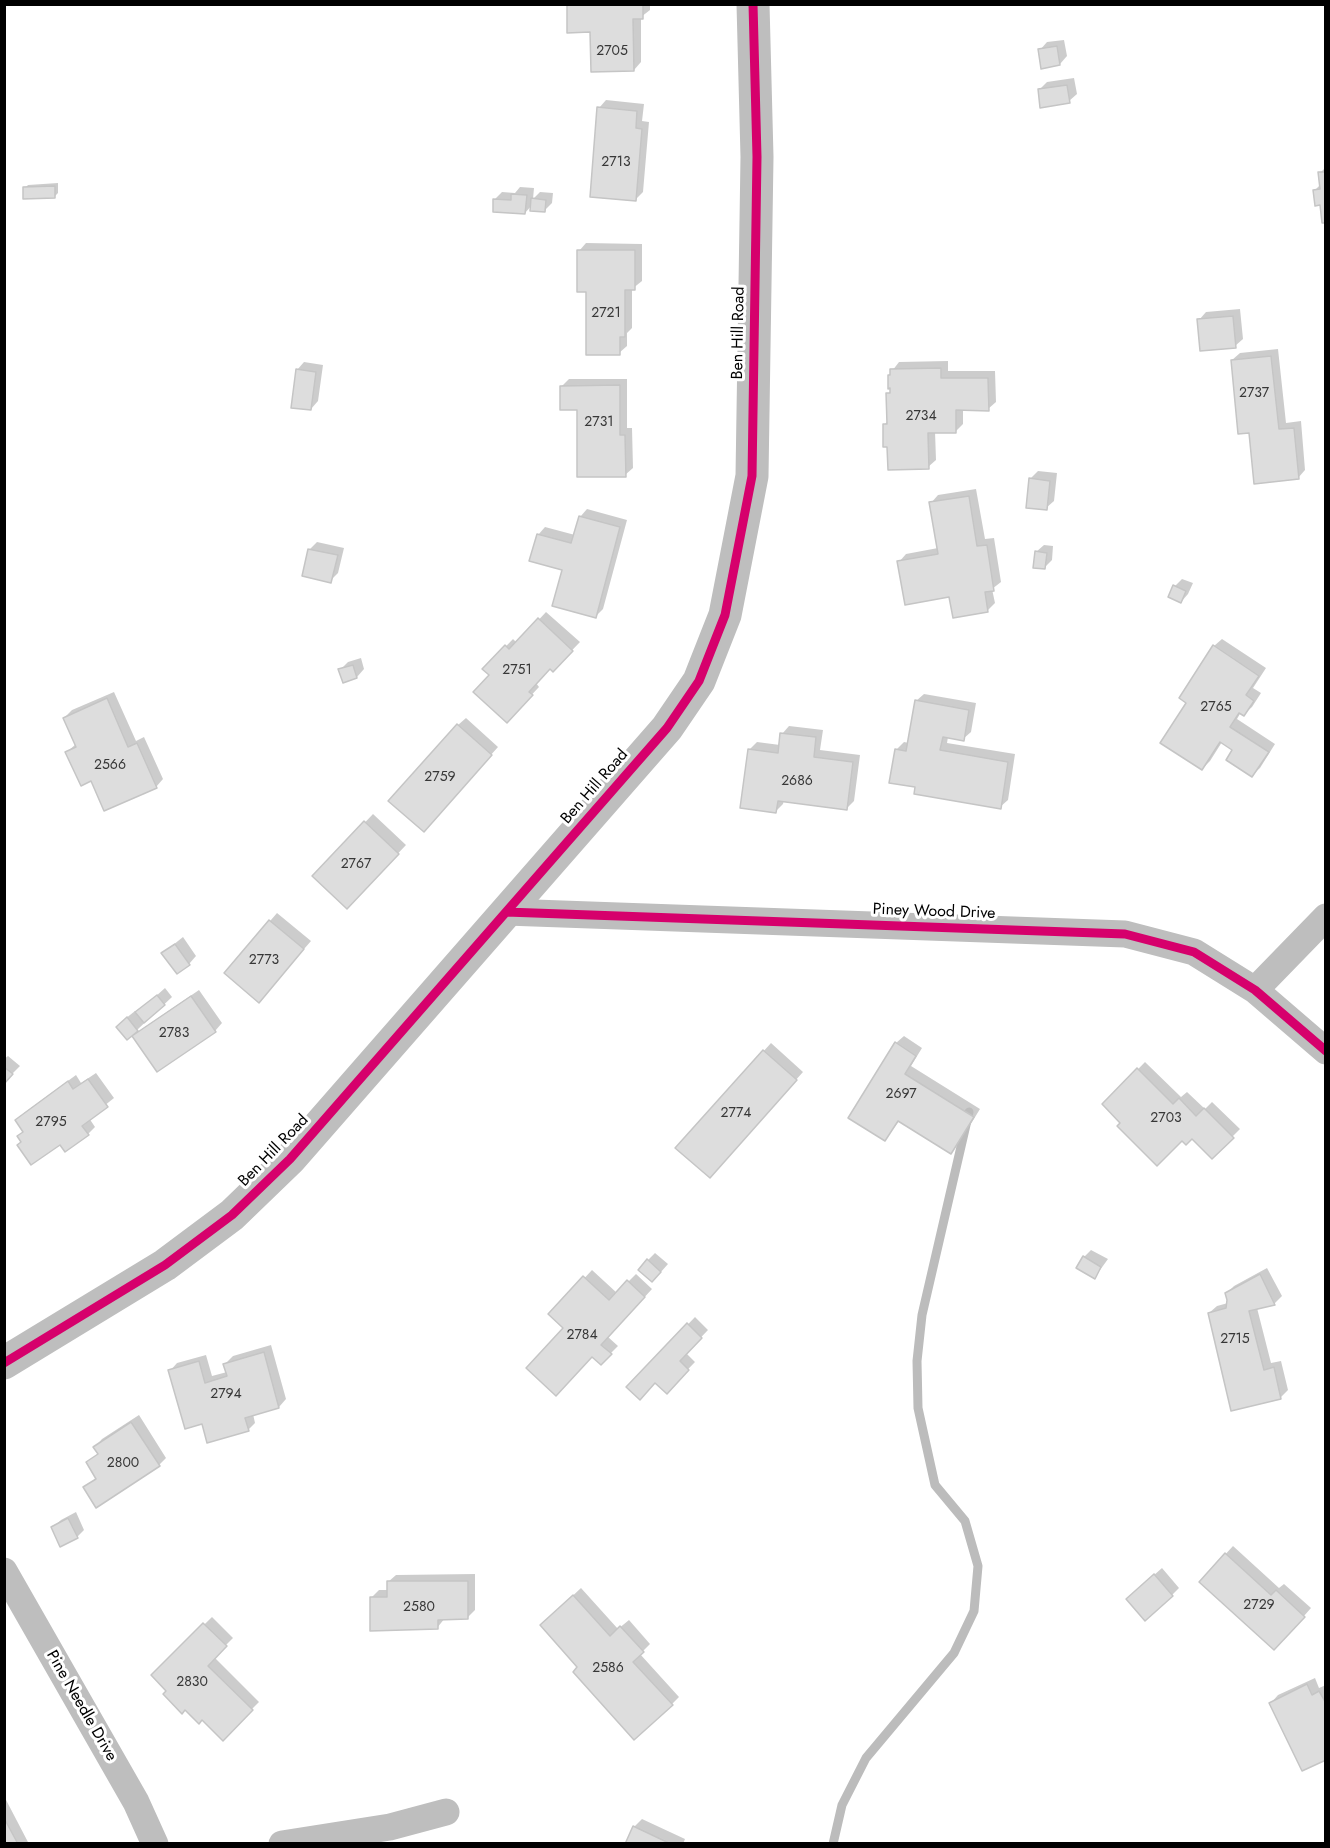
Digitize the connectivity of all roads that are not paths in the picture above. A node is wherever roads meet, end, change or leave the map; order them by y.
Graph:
1 (753, 4) edge
2 (506, 912) junction
3 (1326, 917) edge
4 (1255, 990) junction
5 (1326, 1051) edge
6 (4, 1363) edge
7 (4, 1571) edge
8 (446, 1812) dead end
9 (154, 1844) edge
10 (282, 1844) edge

1 - 2 street, Ben Hill Road
2 - 4 street, Piney Wood Drive
2 - 6 street, Ben Hill Road
3 - 4 street
4 - 5 street, Piney Wood Drive
7 - 9 street, Pine Needle Drive
8 - 10 street

